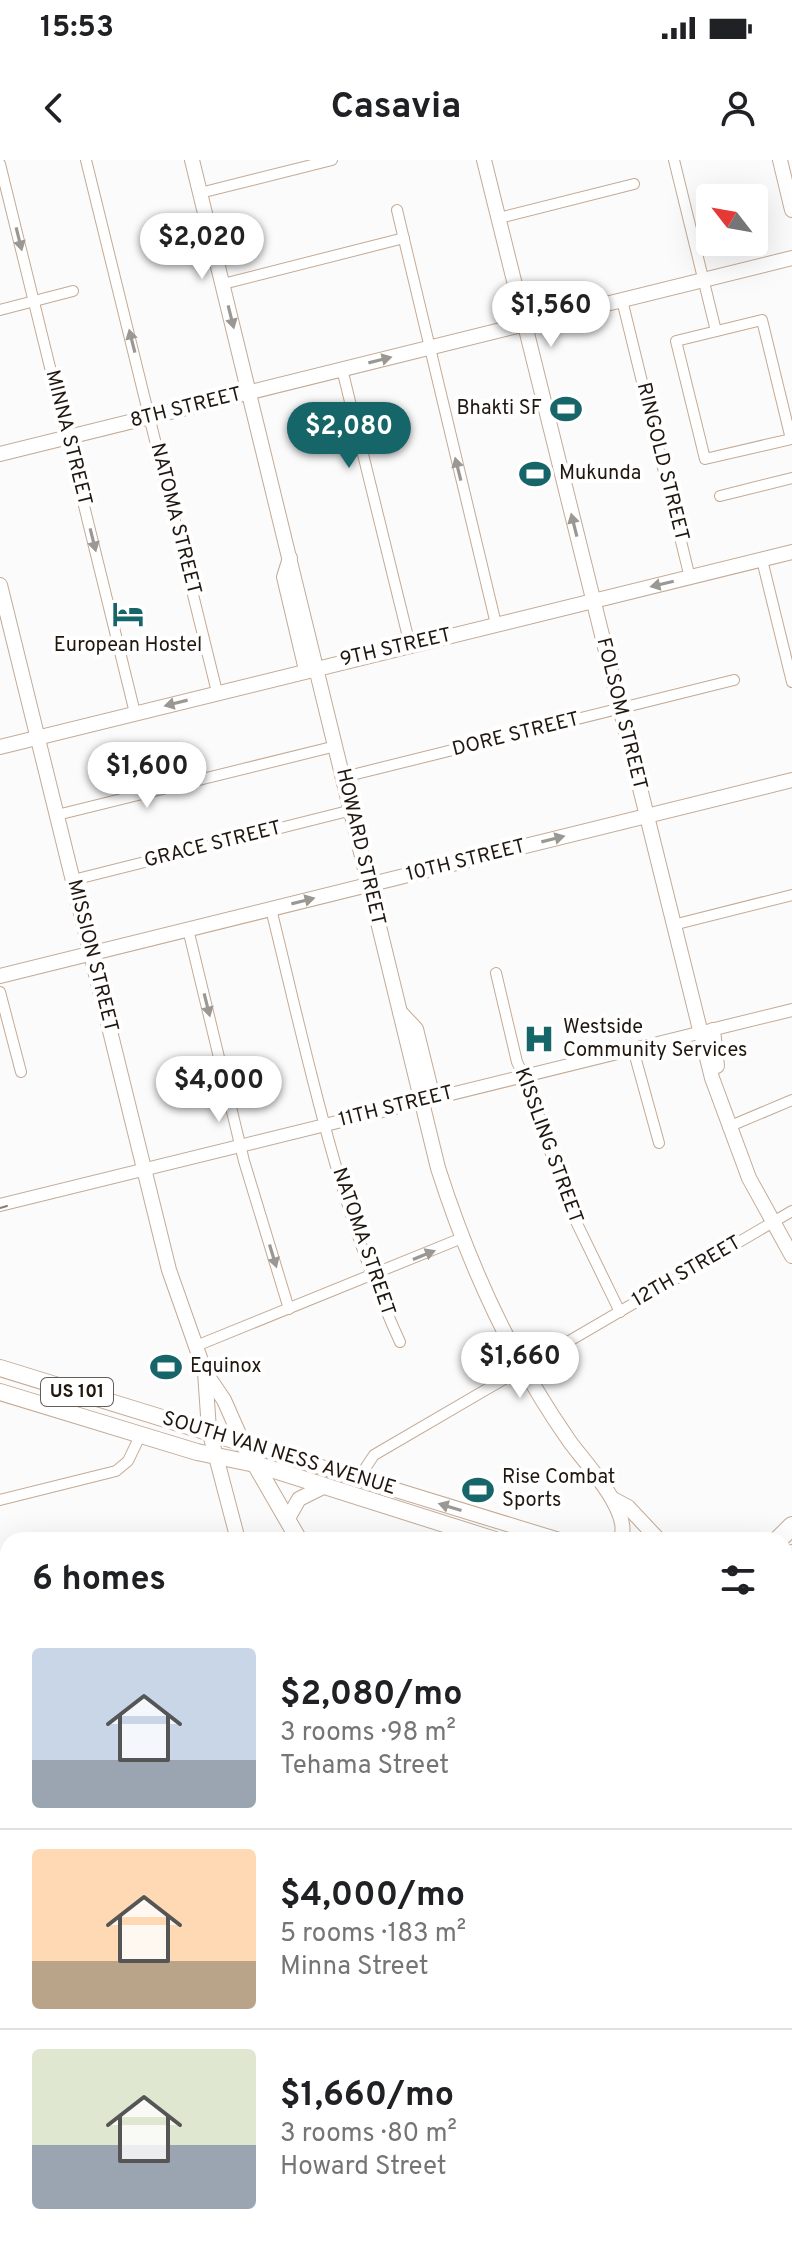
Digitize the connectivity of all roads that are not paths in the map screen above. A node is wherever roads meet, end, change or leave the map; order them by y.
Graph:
1 (86, 160) edge
2 (192, 160) edge
3 (332, 160) edge
4 (484, 160) edge
5 (674, 160) edge
6 (780, 160) edge
7 (0, 164) edge
8 (634, 184) dead end
9 (200, 193) junction
10 (397, 210) dead end
11 (792, 210) edge
12 (499, 218) junction
13 (404, 238) junction
14 (792, 258) edge
15 (704, 280) junction
16 (223, 284) junction
17 (73, 291) dead end
18 (622, 300) junction
19 (34, 301) junction
20 (0, 310) edge
21 (525, 324) junction
22 (716, 331) junction
23 (429, 348) junction
24 (342, 369) junction
25 (250, 392) junction
26 (150, 417) junction
27 (68, 437) junction
28 (792, 439) edge
29 (0, 454) edge
30 (792, 478) edge
31 (720, 496) dead end
32 (792, 552) edge
33 (762, 560) junction
34 (690, 578) junction
35 (0, 585) edge
36 (593, 600) junction
37 (496, 624) junction
38 (6, 632) edge
39 (410, 645) junction
40 (312, 668) junction
41 (734, 680) dead end
42 (792, 682) edge
43 (217, 692) junction
44 (620, 709) junction
45 (135, 713) junction
46 (38, 738) junction
47 (336, 746) junction
48 (0, 747) edge
49 (344, 777) junction
50 (792, 780) edge
51 (352, 810) junction
52 (57, 815) junction
53 (651, 815) junction
54 (73, 880) junction
55 (369, 885) junction
56 (792, 895) edge
57 (271, 909) junction
58 (673, 925) junction
59 (188, 929) junction
60 (92, 954) junction
61 (496, 973) dead end
62 (0, 976) edge
63 (0, 992) edge
64 (792, 1010) edge
65 (706, 1032) junction
66 (633, 1049) junction
67 (21, 1072) dead end
68 (524, 1076) junction
69 (422, 1100) junction
70 (792, 1100) edge
71 (324, 1125) junction
72 (728, 1127) junction
73 (659, 1143) dead end
74 (241, 1146) junction
75 (144, 1170) junction
76 (0, 1205) edge
77 (792, 1211) edge
78 (772, 1222) junction
79 (462, 1238) junction
80 (792, 1256) edge
81 (371, 1275) junction
82 (289, 1309) junction
83 (620, 1312) junction
84 (400, 1342) dead end
85 (196, 1346) junction
86 (0, 1368) edge
87 (523, 1368) junction
88 (205, 1372) junction
89 (0, 1392) edge
90 (209, 1430) junction
91 (140, 1436) junction
92 (243, 1443) junction
93 (217, 1456) junction
94 (255, 1464) junction
95 (325, 1486) junction
96 (354, 1487) junction
97 (613, 1499) junction
98 (0, 1500) edge
99 (287, 1520) junction
100 (236, 1532) edge
101 (294, 1532) edge
102 (474, 1532) edge
103 (525, 1532) edge
104 (622, 1532) edge
105 (651, 1532) edge

26 -> 1 street, NATOMA STREET
2 - 9 main road, HOWARD STREET
3 - 9 street
4 - 12 main road, FOLSOM STREET
5 - 15 street
6 - 11 main road
7 -> 19 street, MINNA STREET
8 - 12 street
9 - 16 main road, HOWARD STREET
10 - 13 street
12 - 21 main road, FOLSOM STREET
13 - 16 street
13 - 23 street
14 - 15 main road, 8TH STREET
15 - 18 main road, 8TH STREET
15 - 22 street
16 -> 25 main road, HOWARD STREET
17 - 19 street
18 - 21 main road, 8TH STREET
18 - 34 street, RINGOLD STREET
19 - 20 street
19 - 27 street, MINNA STREET
21 - 23 main road, 8TH STREET
36 -> 21 main road, FOLSOM STREET
22 - 28 street
22 - 28 street
24 -> 23 main road, 8TH STREET
37 -> 23 street
24 - 25 main road, 8TH STREET
24 - 39 street
25 - 26 main road, 8TH STREET
25 - 40 main road, HOWARD STREET
26 - 27 main road, 8TH STREET
26 - 43 street, NATOMA STREET
27 - 29 main road, 8TH STREET
27 -> 45 street, MINNA STREET
30 - 31 street
32 - 33 main road, 9TH STREET
33 - 34 main road, 9TH STREET
33 - 42 street
34 -> 36 main road, 9TH STREET
35 - 38 main road, MISSION STREET
36 - 37 main road, 9TH STREET
36 - 44 main road, FOLSOM STREET
37 - 39 main road, 9TH STREET
38 - 46 main road, MISSION STREET
39 - 40 main road, 9TH STREET
40 - 43 main road, 9TH STREET
40 - 47 main road, HOWARD STREET
41 - 44 street, DORE STREET
43 -> 45 main road, 9TH STREET
44 - 49 street, DORE STREET
44 - 53 main road, FOLSOM STREET
45 - 46 main road, 9TH STREET
46 - 48 main road, 9TH STREET
46 - 52 main road, MISSION STREET
47 - 49 main road, HOWARD STREET
47 - 52 street
49 - 51 main road, HOWARD STREET
50 - 53 main road, 10TH STREET
51 - 54 street, GRACE STREET
51 - 55 main road, HOWARD STREET
52 - 54 main road, MISSION STREET
55 -> 53 main road, 10TH STREET
53 - 58 main road, FOLSOM STREET
54 - 60 main road, MISSION STREET
57 -> 55 main road, 10TH STREET
55 - 69 main road, HOWARD STREET
56 - 58 street
57 - 59 main road, 10TH STREET
57 - 71 street, NATOMA STREET
58 - 65 main road, FOLSOM STREET
59 - 60 main road, 10TH STREET
59 -> 74 street
60 - 62 main road, 10TH STREET
60 - 75 main road, MISSION STREET
61 - 68 street, KISSLING STREET
63 - 67 street
64 - 65 street, 11TH STREET
65 - 66 street, 11TH STREET
65 - 72 main road, FOLSOM STREET
66 - 68 street, 11TH STREET
66 - 73 street
68 - 69 street, 11TH STREET
68 - 83 street, KISSLING STREET
69 - 71 street, 11TH STREET
69 - 79 main road, HOWARD STREET
70 - 72 street
71 - 74 street, 11TH STREET
71 - 81 street, NATOMA STREET
72 - 78 main road, FOLSOM STREET
74 - 75 street, 11TH STREET
74 -> 82 street
75 - 76 street, 11TH STREET
75 - 85 main road, MISSION STREET
77 - 78 street, 12TH STREET
78 - 80 main road, FOLSOM STREET
78 - 83 street, 12TH STREET
81 -> 79 street
79 - 87 main road, HOWARD STREET
81 - 82 street
81 - 84 street, NATOMA STREET
82 - 85 street
83 - 87 street, 12TH STREET
85 - 88 main road, MISSION STREET
86 - 90 main road, SOUTH VAN NESS AVENUE / US 101
87 - 96 street, 12TH STREET
87 - 97 main road, HOWARD STREET
88 - 90 main road, MISSION STREET
88 - 92 main road, MISSION STREET
89 - 91 main road, SOUTH VAN NESS AVENUE / US 101
90 - 92 main road, SOUTH VAN NESS AVENUE / US 101
90 - 93 main road, MISSION STREET
91 - 93 main road, SOUTH VAN NESS AVENUE / US 101
91 - 98 street
92 - 94 main road, MISSION STREET
92 - 96 main road, SOUTH VAN NESS AVENUE
93 - 94 main road, SOUTH VAN NESS AVENUE / US 101
93 - 100 main road, MISSION STREET
94 - 95 main road, SOUTH VAN NESS AVENUE / US 101
94 - 99 main road, MISSION STREET
95 - 96 main road, SOUTH VAN NESS AVENUE / US 101
95 - 99 main road
96 - 102 main road, SOUTH VAN NESS AVENUE / US 101
103 -> 96 main road, SOUTH VAN NESS AVENUE
97 - 104 main road, HOWARD STREET
97 - 105 main road, HOWARD STREET
99 - 101 main road, MISSION STREET

